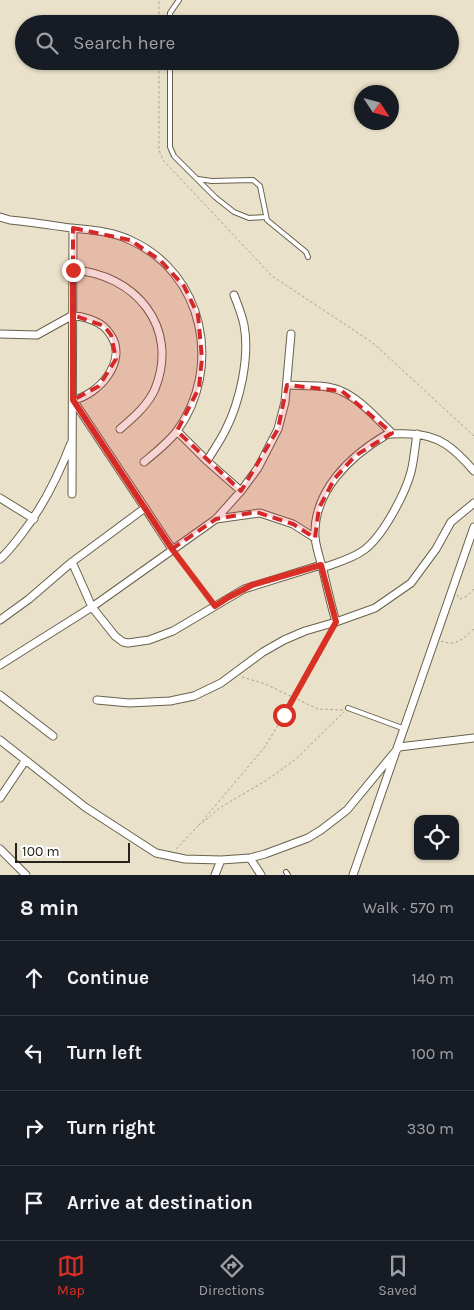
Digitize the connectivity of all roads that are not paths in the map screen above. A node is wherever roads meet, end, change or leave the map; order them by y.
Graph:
1 (179, 0) edge
2 (170, 15) edge
3 (170, 70) edge
4 (197, 178) junction
5 (0, 217) edge
6 (265, 217) junction
7 (73, 228) junction
8 (308, 257) dead end
9 (73, 270) junction
10 (234, 295) dead end
11 (73, 315) junction
12 (0, 334) edge
13 (291, 334) dead end
14 (287, 385) junction
15 (73, 400) junction
16 (120, 429) dead end
17 (178, 431) junction
18 (392, 433) junction
19 (417, 434) junction
20 (73, 438) junction
21 (207, 461) junction
22 (144, 462) dead end
23 (474, 471) edge
24 (241, 491) junction
25 (72, 494) dead end
26 (0, 498) edge
27 (474, 503) edge
28 (144, 508) junction
29 (34, 519) junction
30 (216, 519) junction
31 (474, 527) edge
32 (315, 538) junction
33 (172, 549) junction
34 (0, 559) edge
35 (72, 562) junction
36 (322, 566) junction
37 (92, 607) junction
38 (0, 620) edge
39 (336, 622) junction
40 (0, 665) edge
41 (0, 694) edge
42 (97, 700) dead end
43 (348, 708) road end
44 (405, 728) junction
45 (53, 736) dead end
46 (474, 738) edge
47 (0, 740) edge
48 (399, 747) junction
49 (25, 760) junction
50 (0, 798) edge
51 (0, 849) edge
52 (250, 858) junction
53 (221, 860) junction
54 (26, 875) edge
55 (215, 875) edge
56 (260, 875) edge
57 (353, 875) edge

1 - 2 lane
3 - 4 lane
4 - 6 lane
4 - 6 lane
5 - 7 street
6 - 8 lane
7 - 9 street
7 - 17 street
9 - 11 street
9 - 16 street
10 - 21 street
11 - 12 street
11 - 15 street
11 - 15 street
13 - 14 street
14 - 18 street
14 - 24 street
15 - 20 street
15 - 28 street
17 - 21 street
17 - 22 street
18 - 19 street
18 - 32 street
19 - 23 street
19 - 36 street
20 - 25 street
20 - 29 street
21 - 24 street
24 - 30 street
26 - 29 street
27 - 39 street
28 - 33 street
28 - 35 street
29 - 34 street
30 - 32 street
30 - 33 street
31 - 44 street
32 - 36 street
33 - 37 street
35 - 37 street
35 - 38 street
36 - 37 street
36 - 39 street
37 - 40 street
39 - 42 street
41 - 45 street
43 - 44 lane
44 - 48 street
46 - 48 street
47 - 49 street
48 - 52 street
48 - 57 street
49 - 50 street
49 - 53 street
51 - 54 street
52 - 53 street
52 - 56 street
53 - 55 street

